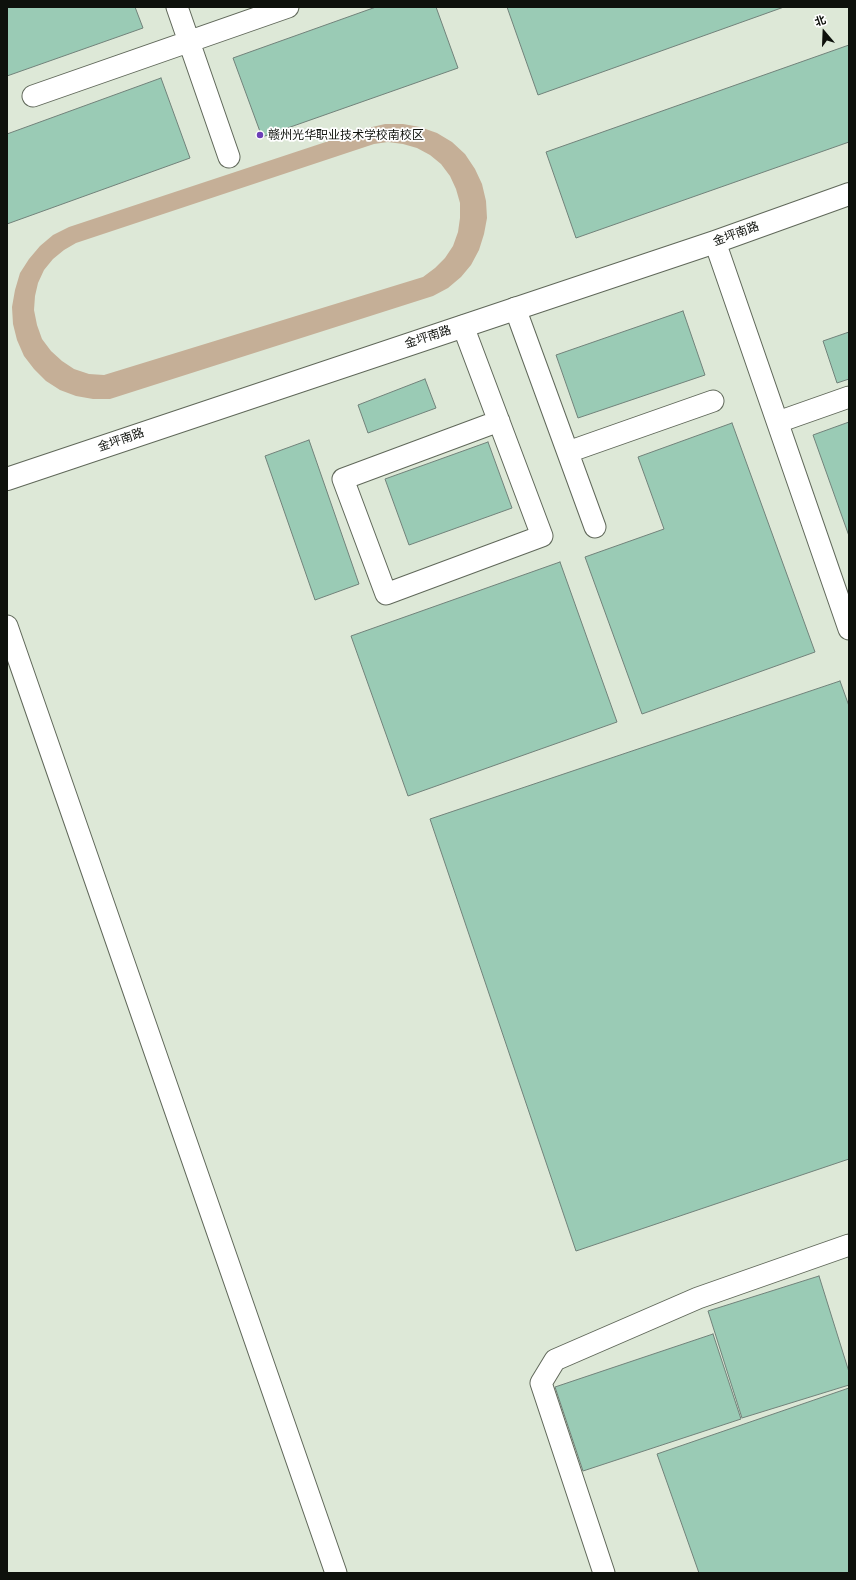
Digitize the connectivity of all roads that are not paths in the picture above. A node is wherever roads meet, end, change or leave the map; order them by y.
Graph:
1 (177, 7) edge
2 (288, 7) edge
3 (189, 42) junction
4 (33, 96) dead end
5 (229, 157) dead end
6 (849, 194) edge
7 (715, 242) junction
8 (515, 308) junction
9 (463, 326) junction
10 (849, 397) edge
11 (713, 401) dead end
12 (499, 421) junction
13 (778, 422) junction
14 (568, 452) junction
15 (7, 479) edge
16 (596, 527) dead end
17 (7, 626) edge
18 (849, 629) edge
19 (849, 1245) edge
20 (336, 1573) edge
21 (604, 1573) edge

1 - 3 street
2 - 3 street
3 - 4 street
3 - 5 street
6 - 7 street, 金坪南路
7 - 8 street, 金坪南路
7 - 13 street
8 - 9 street, 金坪南路
8 - 14 street
9 - 12 street
9 - 15 street, 金坪南路
10 - 13 street
11 - 14 street
12 - 12 street
13 - 18 street
14 - 16 street
17 - 20 street
19 - 21 street

